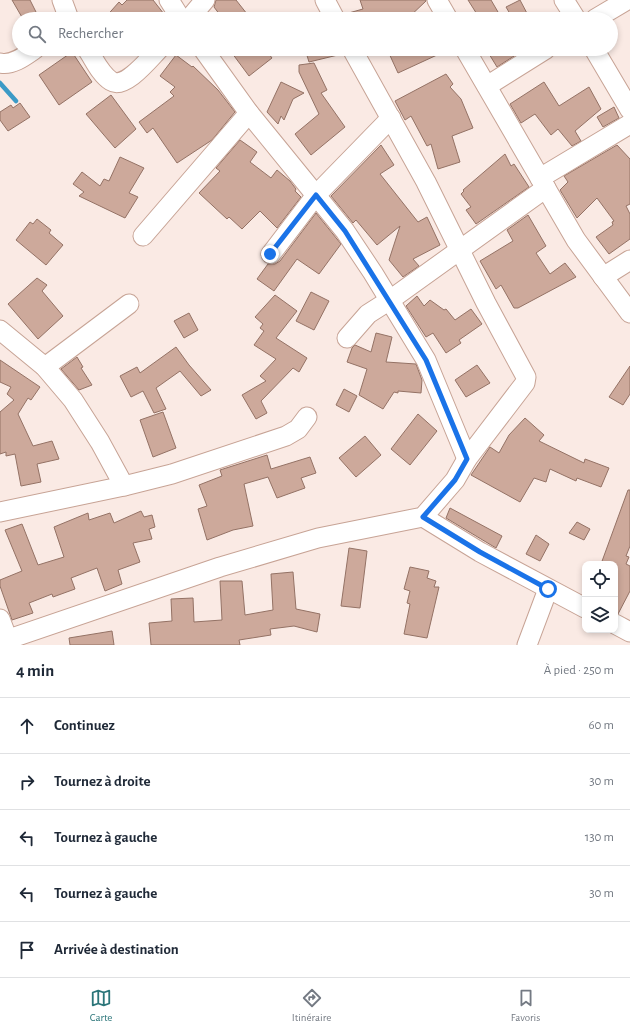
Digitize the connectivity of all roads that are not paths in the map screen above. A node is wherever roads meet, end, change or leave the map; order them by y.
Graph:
1 (62, 0) edge
2 (169, 0) edge
3 (205, 0) edge
4 (325, 0) edge
5 (437, 0) edge
6 (564, 0) edge
7 (627, 0) edge
8 (67, 12) edge
9 (177, 12) edge
10 (195, 12) edge
11 (331, 12) edge
12 (444, 12) edge
13 (572, 12) edge
14 (607, 12) edge
15 (26, 56) edge
16 (92, 56) edge
17 (152, 56) edge
18 (207, 56) edge
19 (356, 56) edge
20 (469, 56) edge
21 (535, 56) edge
22 (598, 56) edge
23 (0, 63) edge
24 (487, 86) junction
25 (630, 110) edge
26 (249, 113) junction
27 (391, 118) junction
28 (630, 124) edge
29 (543, 183) junction
30 (316, 195) junction
31 (143, 236) dead end
32 (460, 250) junction
33 (270, 254) dead end
34 (630, 260) edge
35 (603, 277) junction
36 (390, 300) junction
37 (128, 304) dead end
38 (630, 313) edge
39 (0, 330) edge
40 (347, 338) dead end
41 (45, 367) junction
42 (307, 417) dead end
43 (467, 459) junction
44 (124, 486) junction
45 (0, 512) edge
46 (423, 517) junction
47 (548, 589) junction
48 (582, 606) edge
49 (0, 619) edge
50 (618, 626) edge
51 (630, 632) edge
52 (4, 641) edge
53 (527, 645) edge

1 - 8 street
2 - 9 street
3 - 10 street
4 - 11 street
5 - 12 street
6 - 13 street
7 - 14 street
15 - 23 street
16 - 17 street
18 - 26 street
19 - 27 street
20 - 24 street
21 - 24 street
22 - 25 street
24 - 29 street
26 - 30 street
26 - 31 street
27 - 30 street
27 - 32 street
28 - 29 street
29 - 32 street
29 - 35 street
30 - 33 street
30 - 36 street
32 - 36 street
32 - 43 street
34 - 35 street
35 - 38 street
36 - 40 street
36 - 43 street
37 - 41 street
39 - 41 street
41 - 44 street
42 - 44 street
43 - 46 street
44 - 45 street
46 - 47 street
46 - 52 street
47 - 48 street
47 - 53 street
49 - 52 street
50 - 51 street

